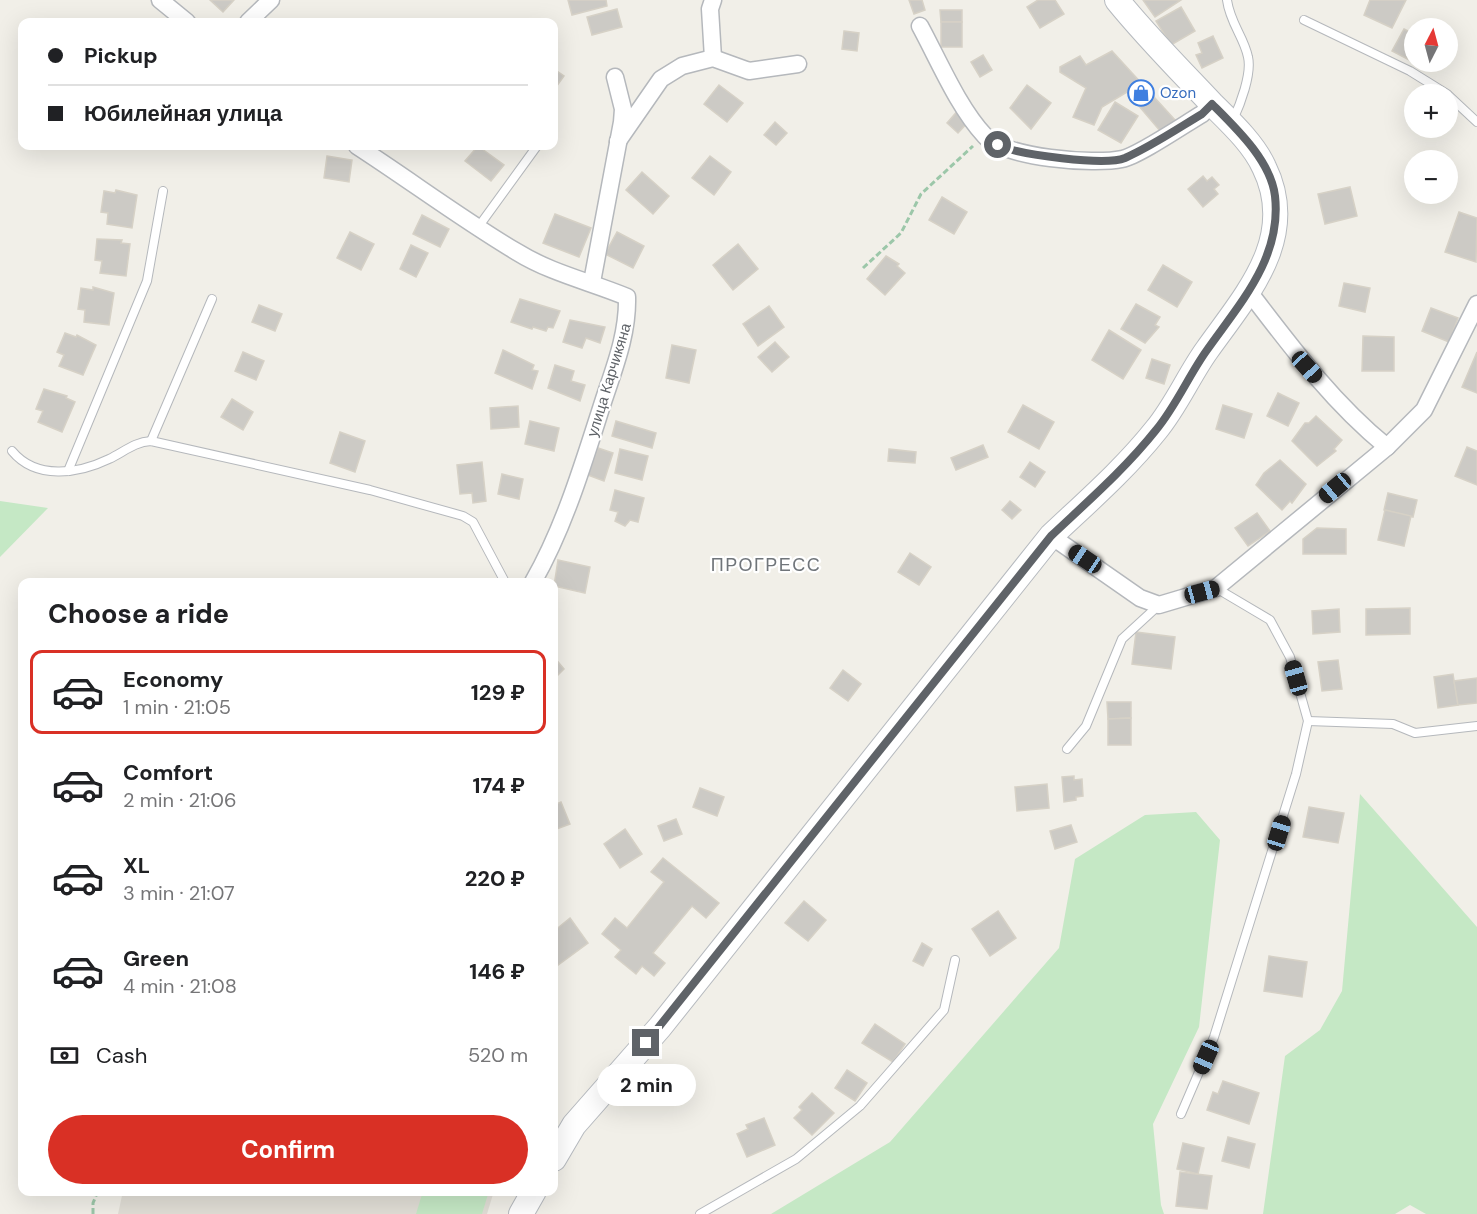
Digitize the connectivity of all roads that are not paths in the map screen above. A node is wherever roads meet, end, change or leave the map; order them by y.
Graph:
1 (160, 0) edge
2 (271, 0) edge
3 (713, 0) edge
4 (1117, 0) edge
5 (1227, 0) edge
6 (182, 18) edge
7 (252, 18) edge
8 (1304, 20) dead end
9 (920, 26) dead end
10 (713, 57) junction
11 (798, 64) dead end
12 (615, 77) dead end
13 (1430, 84) edge
14 (1212, 104) junction
15 (1458, 105) edge
16 (1477, 122) edge
17 (1231, 123) junction
18 (618, 141) junction
19 (363, 150) edge
20 (534, 150) edge
21 (164, 191) dead end
22 (478, 226) junction
23 (592, 282) junction
24 (1250, 292) junction
25 (212, 299) dead end
26 (1477, 304) edge
27 (151, 441) junction
28 (1387, 447) junction
29 (12, 451) dead end
30 (68, 471) junction
31 (1051, 536) junction
32 (503, 578) edge
33 (535, 578) edge
34 (1216, 588) junction
35 (1160, 605) junction
36 (1308, 720) junction
37 (1477, 726) edge
38 (1067, 749) dead end
39 (955, 960) dead end
40 (1181, 1114) dead end
41 (558, 1152) edge
42 (531, 1196) edge
43 (521, 1214) edge
44 (700, 1214) edge

1 - 6 street
2 - 7 street
3 - 10 street
4 - 14 street
5 - 17 lane
8 - 13 lane
9 - 14 street
10 - 11 street
10 - 18 street
12 - 18 street
14 - 17 street
15 - 16 lane
17 - 24 street
18 - 23 street
19 - 22 street, улица Карчикяна
20 - 22 lane
21 - 30 lane
22 - 23 street, улица Карчикяна
23 - 33 street, улица Карчикяна
24 - 28 street
24 - 31 street
25 - 27 lane
26 - 28 street
27 - 30 lane
27 - 32 lane
28 - 34 street
29 - 30 lane
31 - 35 street
31 - 41 street
34 - 35 street
34 - 36 lane
35 - 38 lane
36 - 37 lane
36 - 40 lane
39 - 44 lane
42 - 43 street

